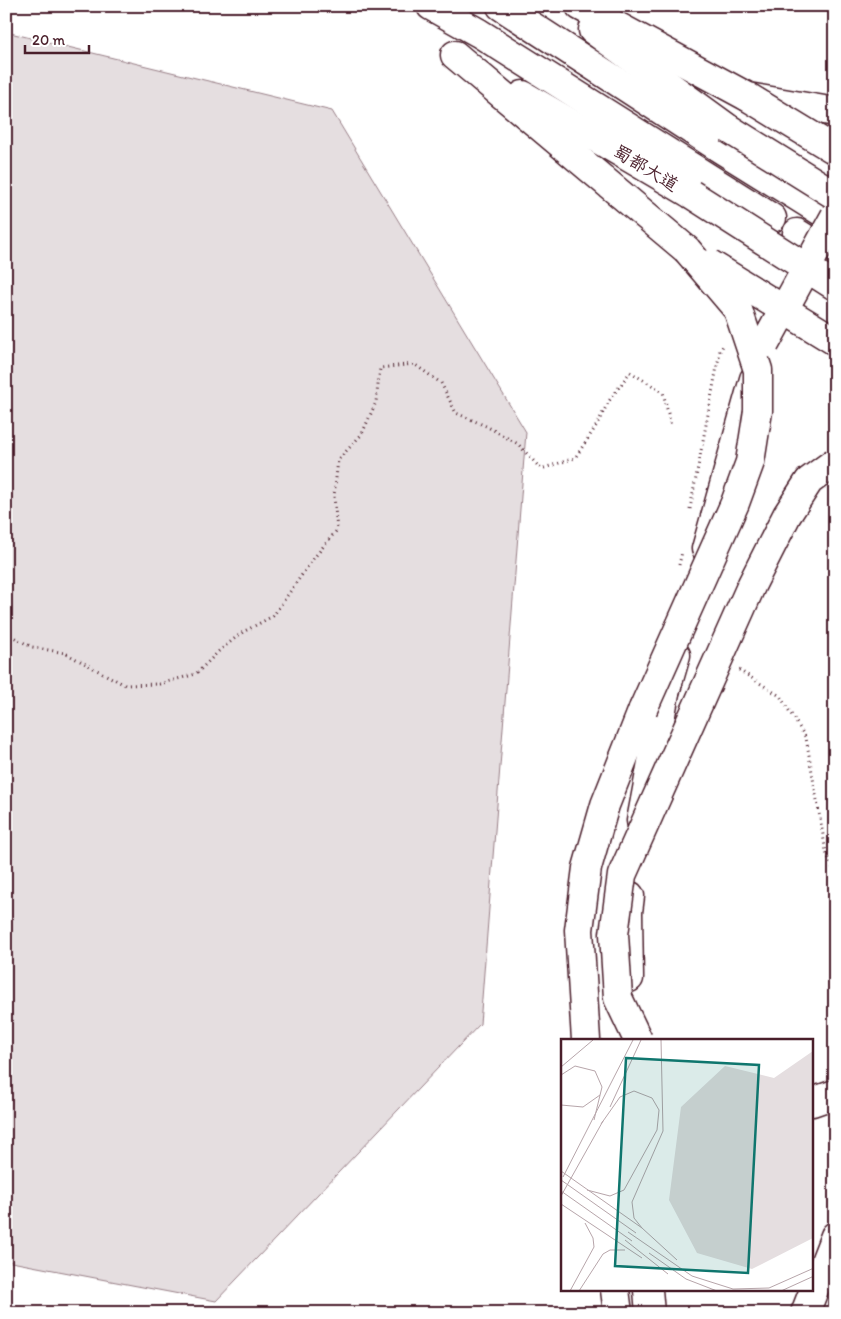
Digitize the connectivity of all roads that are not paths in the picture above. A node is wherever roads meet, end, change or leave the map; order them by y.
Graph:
1 (431, 6) edge
2 (501, 6) edge
3 (561, 6) edge
4 (580, 6) edge
5 (748, 97) junction
6 (835, 110) edge
7 (835, 150) edge
8 (835, 195) edge
9 (835, 216) edge
10 (772, 218) dead end
11 (835, 220) edge
12 (797, 233) dead end
13 (688, 250) junction
14 (835, 257) edge
15 (835, 286) edge
16 (835, 341) edge
17 (835, 462) edge
18 (586, 1039) edge
19 (630, 1039) edge
20 (638, 1039) edge
21 (835, 1094) edge
22 (814, 1101) edge
23 (835, 1236) edge
24 (814, 1290) edge
25 (615, 1292) edge
26 (648, 1292) edge
27 (813, 1292) edge
28 (618, 1313) edge
29 (650, 1313) edge
30 (805, 1313) edge

1 - 10 main road
2 - 11 main road
3 - 8 main road, bridge
4 - 5 main road
5 - 6 main road
5 - 7 main road, bridge
9 - 19 main road, bridge
12 - 14 main road
13 - 15 main road, 蜀都大道, bridge
13 - 16 main road, bridge
13 - 18 main road, bridge
17 - 20 main road, bridge
21 - 22 main road
23 - 24 main road
25 - 28 main road
26 - 29 main road
27 - 30 main road

